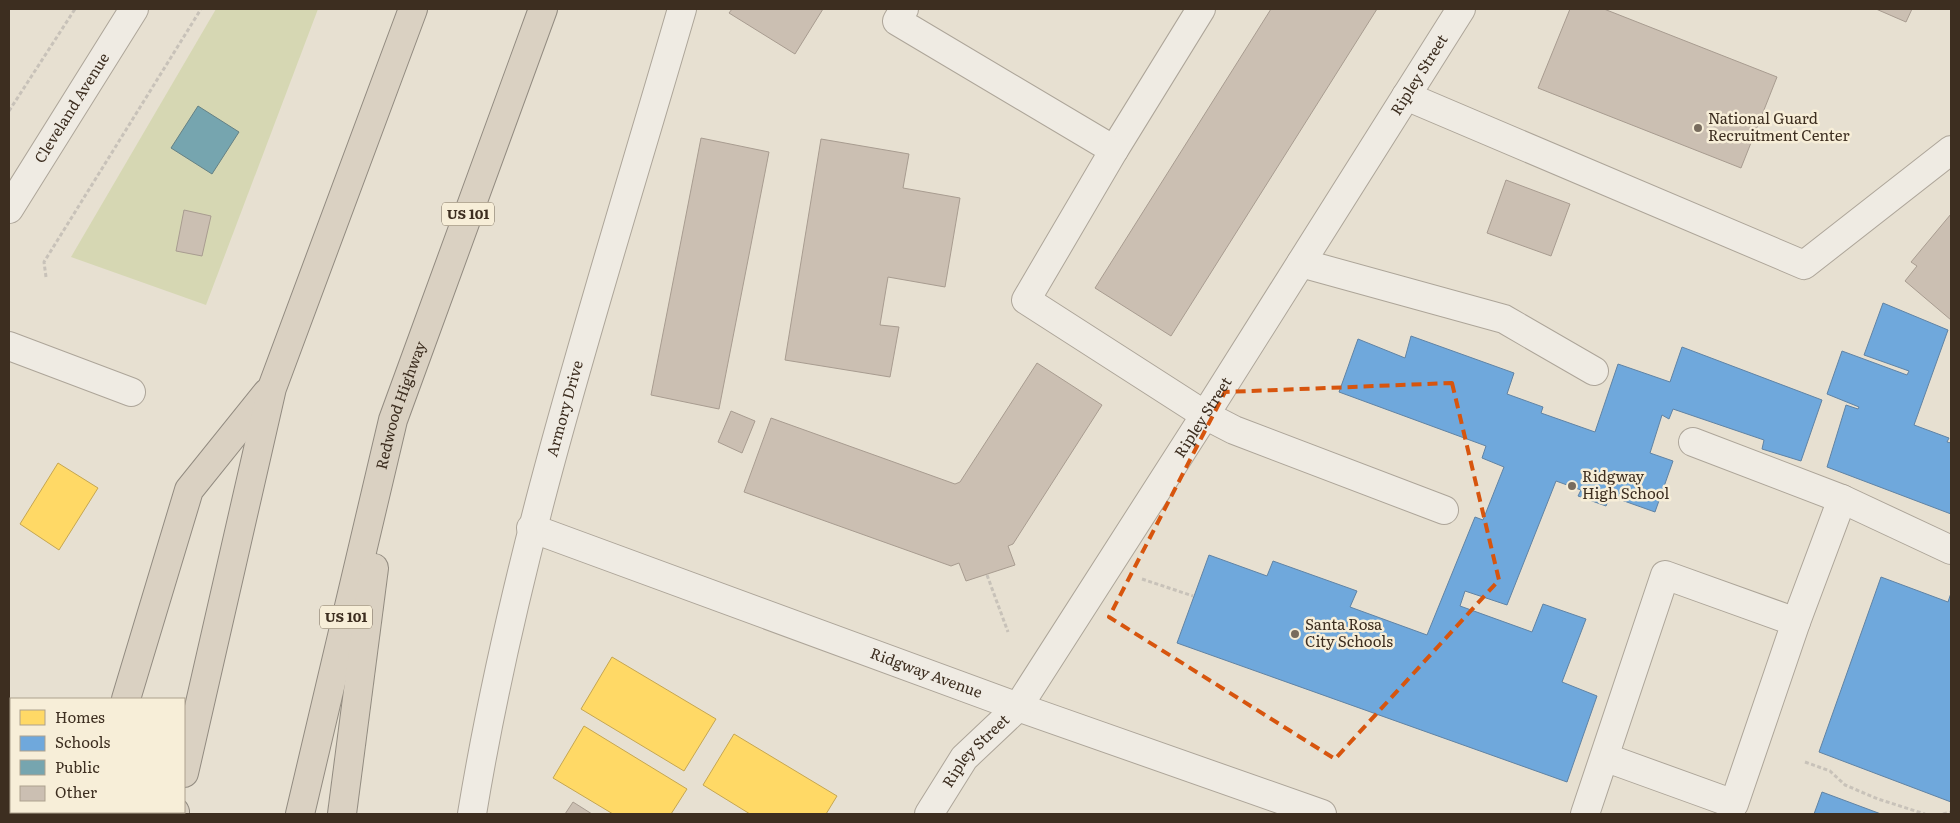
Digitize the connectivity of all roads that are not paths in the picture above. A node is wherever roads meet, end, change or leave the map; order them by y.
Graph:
1 (134, 9) edge
2 (413, 9) edge
3 (543, 9) edge
4 (682, 9) edge
5 (904, 9) edge
6 (1201, 9) edge
7 (1461, 9) edge
8 (1406, 96) junction
9 (1114, 150) junction
10 (1951, 150) edge
11 (9, 208) edge
12 (1302, 263) junction
13 (9, 346) edge
14 (1594, 371) dead end
15 (272, 388) junction
16 (131, 392) dead end
17 (1205, 415) junction
18 (393, 420) junction
19 (1693, 442) dead end
20 (1842, 499) junction
21 (1444, 510) dead end
22 (531, 528) junction
23 (1951, 550) edge
24 (1796, 622) junction
25 (126, 698) edge
26 (1018, 707) junction
27 (1604, 757) junction
28 (185, 769) edge
29 (300, 814) edge
30 (342, 814) edge
31 (472, 814) edge
32 (930, 814) edge
33 (1322, 814) edge
34 (1585, 814) edge

1 - 11 street, Cleveland Avenue
2 - 15 highway
3 - 18 highway, Redwood Highway / US 101
4 - 22 street, Armory Drive
5 - 9 street
6 - 9 street
7 - 8 street, Ripley Street
8 - 10 street
8 - 12 street, Ripley Street
9 - 17 street
12 - 14 street
12 - 17 street, Ripley Street
13 - 16 street
15 - 25 highway
15 - 28 highway
17 - 21 street
17 - 26 street, Ripley Street
18 - 29 highway, Redwood Highway / US 101
18 - 30 highway
19 - 20 street
20 - 23 street
20 - 24 street
22 - 26 street, Ridgway Avenue
22 - 31 street, Armory Drive
24 - 27 street
24 - 27 street
26 - 32 street, Ripley Street
26 - 33 street, Ridgway Avenue
27 - 34 street

